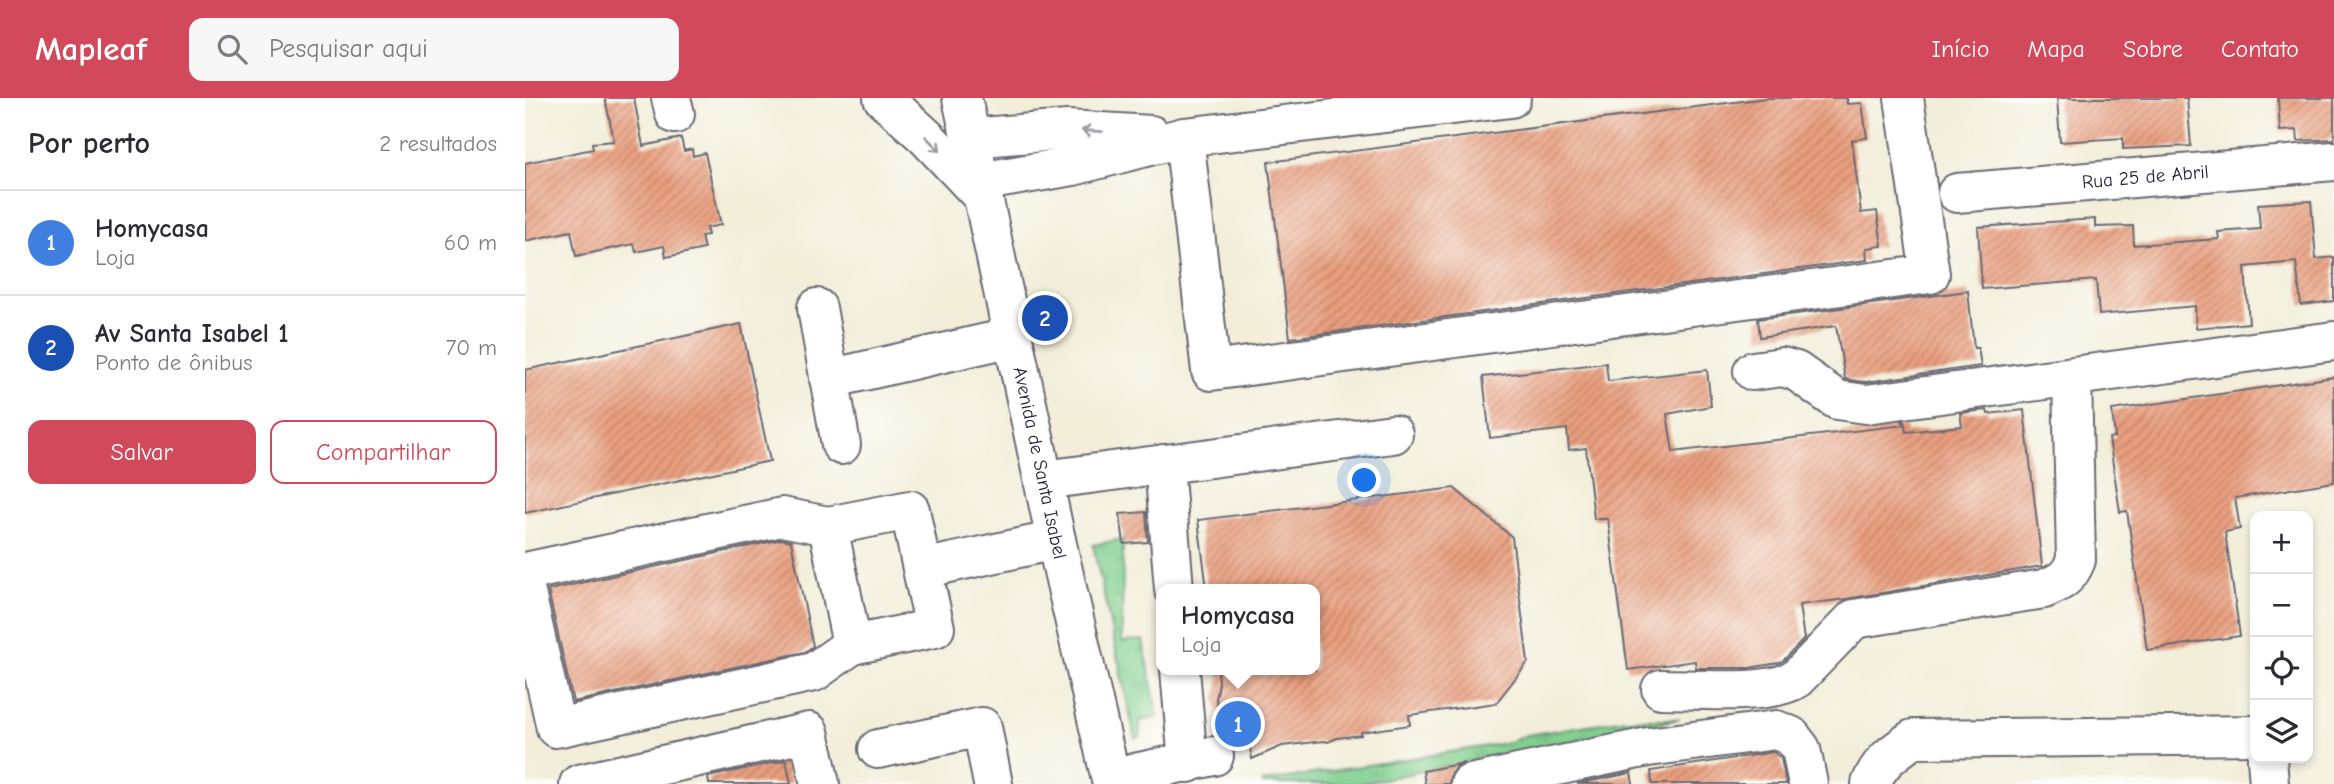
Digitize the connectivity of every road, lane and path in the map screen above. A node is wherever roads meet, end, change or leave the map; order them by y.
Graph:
1 (883, 98) edge
2 (962, 98) edge
3 (1511, 98) edge
4 (1905, 98) edge
5 (1402, 104) edge
6 (1184, 137) junction
7 (970, 138) junction
8 (2334, 161) edge
9 (981, 189) junction
10 (1957, 194) dead end
11 (817, 309) dead end
12 (1013, 337) junction
13 (2334, 341) edge
14 (1753, 371) dead end
15 (2072, 377) junction
16 (829, 379) junction
17 (1393, 434) dead end
18 (841, 445) dead end
19 (1164, 464) junction
20 (1044, 480) junction
21 (828, 526) junction
22 (1056, 540) junction
23 (922, 569) junction
24 (525, 572) edge
25 (1174, 584) edge
26 (525, 589) edge
27 (852, 645) junction
28 (1181, 675) edge
29 (1661, 689) dead end
30 (2250, 735) edge
31 (878, 749) dead end
32 (2267, 763) edge
33 (1111, 781) edge
34 (579, 784) edge
35 (820, 784) edge
36 (993, 784) edge
37 (1470, 784) edge
38 (1808, 784) edge
39 (1871, 784) edge
40 (2269, 784) edge

1 -> 9 street
2 - 7 street, Avenida de Santa Isabel
3 - 5 street
4 - 6 street
5 - 6 street
6 -> 7 street
6 - 9 street
7 - 9 street, Avenida de Santa Isabel
8 - 10 street, Rua 25 de Abril
9 - 12 street, Avenida de Santa Isabel
11 - 16 street
12 - 16 street
12 - 20 street, Avenida de Santa Isabel
13 - 15 street
14 - 15 street
15 - 29 street
16 - 18 street
17 - 19 street
19 - 20 street
19 - 25 street
20 - 22 street, Avenida de Santa Isabel
21 - 23 street
21 - 24 street
21 - 27 street
22 - 23 street
22 - 33 street, Avenida de Santa Isabel
23 - 27 street
26 - 27 street
28 - 33 street
30 - 39 street
31 - 36 street
32 - 40 street
34 - 35 street
37 - 38 street

